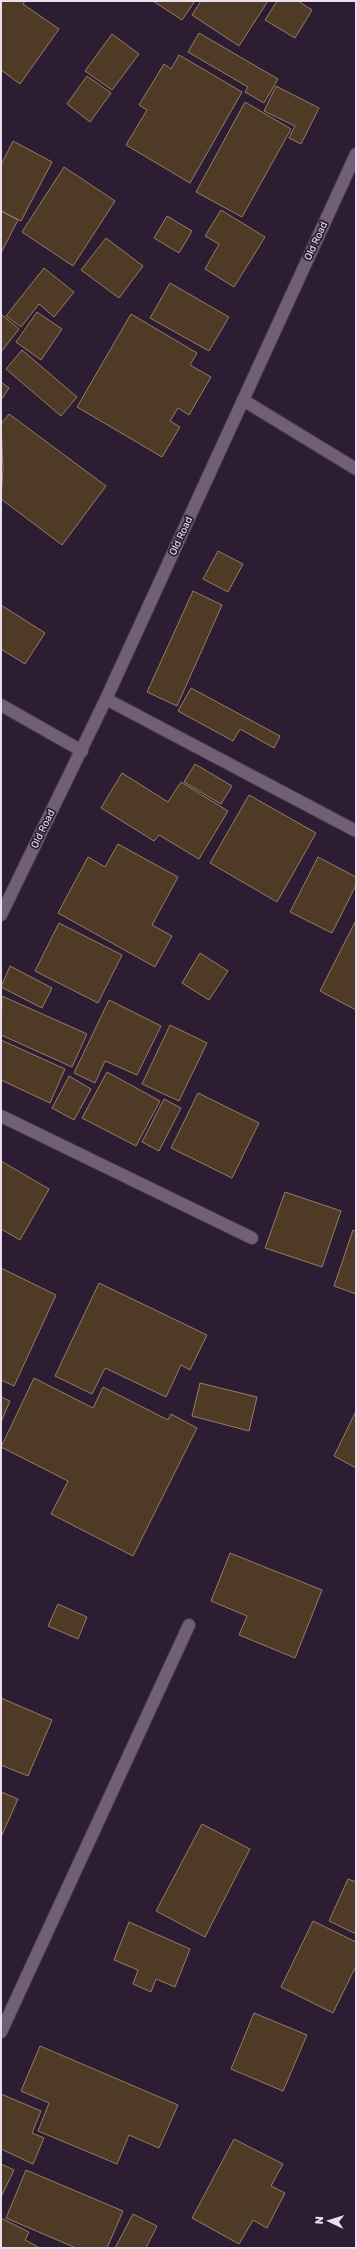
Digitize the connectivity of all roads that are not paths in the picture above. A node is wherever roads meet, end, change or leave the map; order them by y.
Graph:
1 (356, 154) edge
2 (243, 400) junction
3 (356, 470) edge
4 (106, 699) junction
5 (1, 705) edge
6 (82, 751) junction
7 (356, 831) edge
8 (1, 915) edge
9 (1, 1116) edge
10 (252, 1238) dead end
11 (189, 1625) dead end
12 (1, 2032) edge

1 - 2 street, Old Road
2 - 3 street
2 - 4 street, Old Road
4 - 6 street, Old Road
4 - 7 street
5 - 6 street
6 - 8 street, Old Road
9 - 10 street
11 - 12 street

